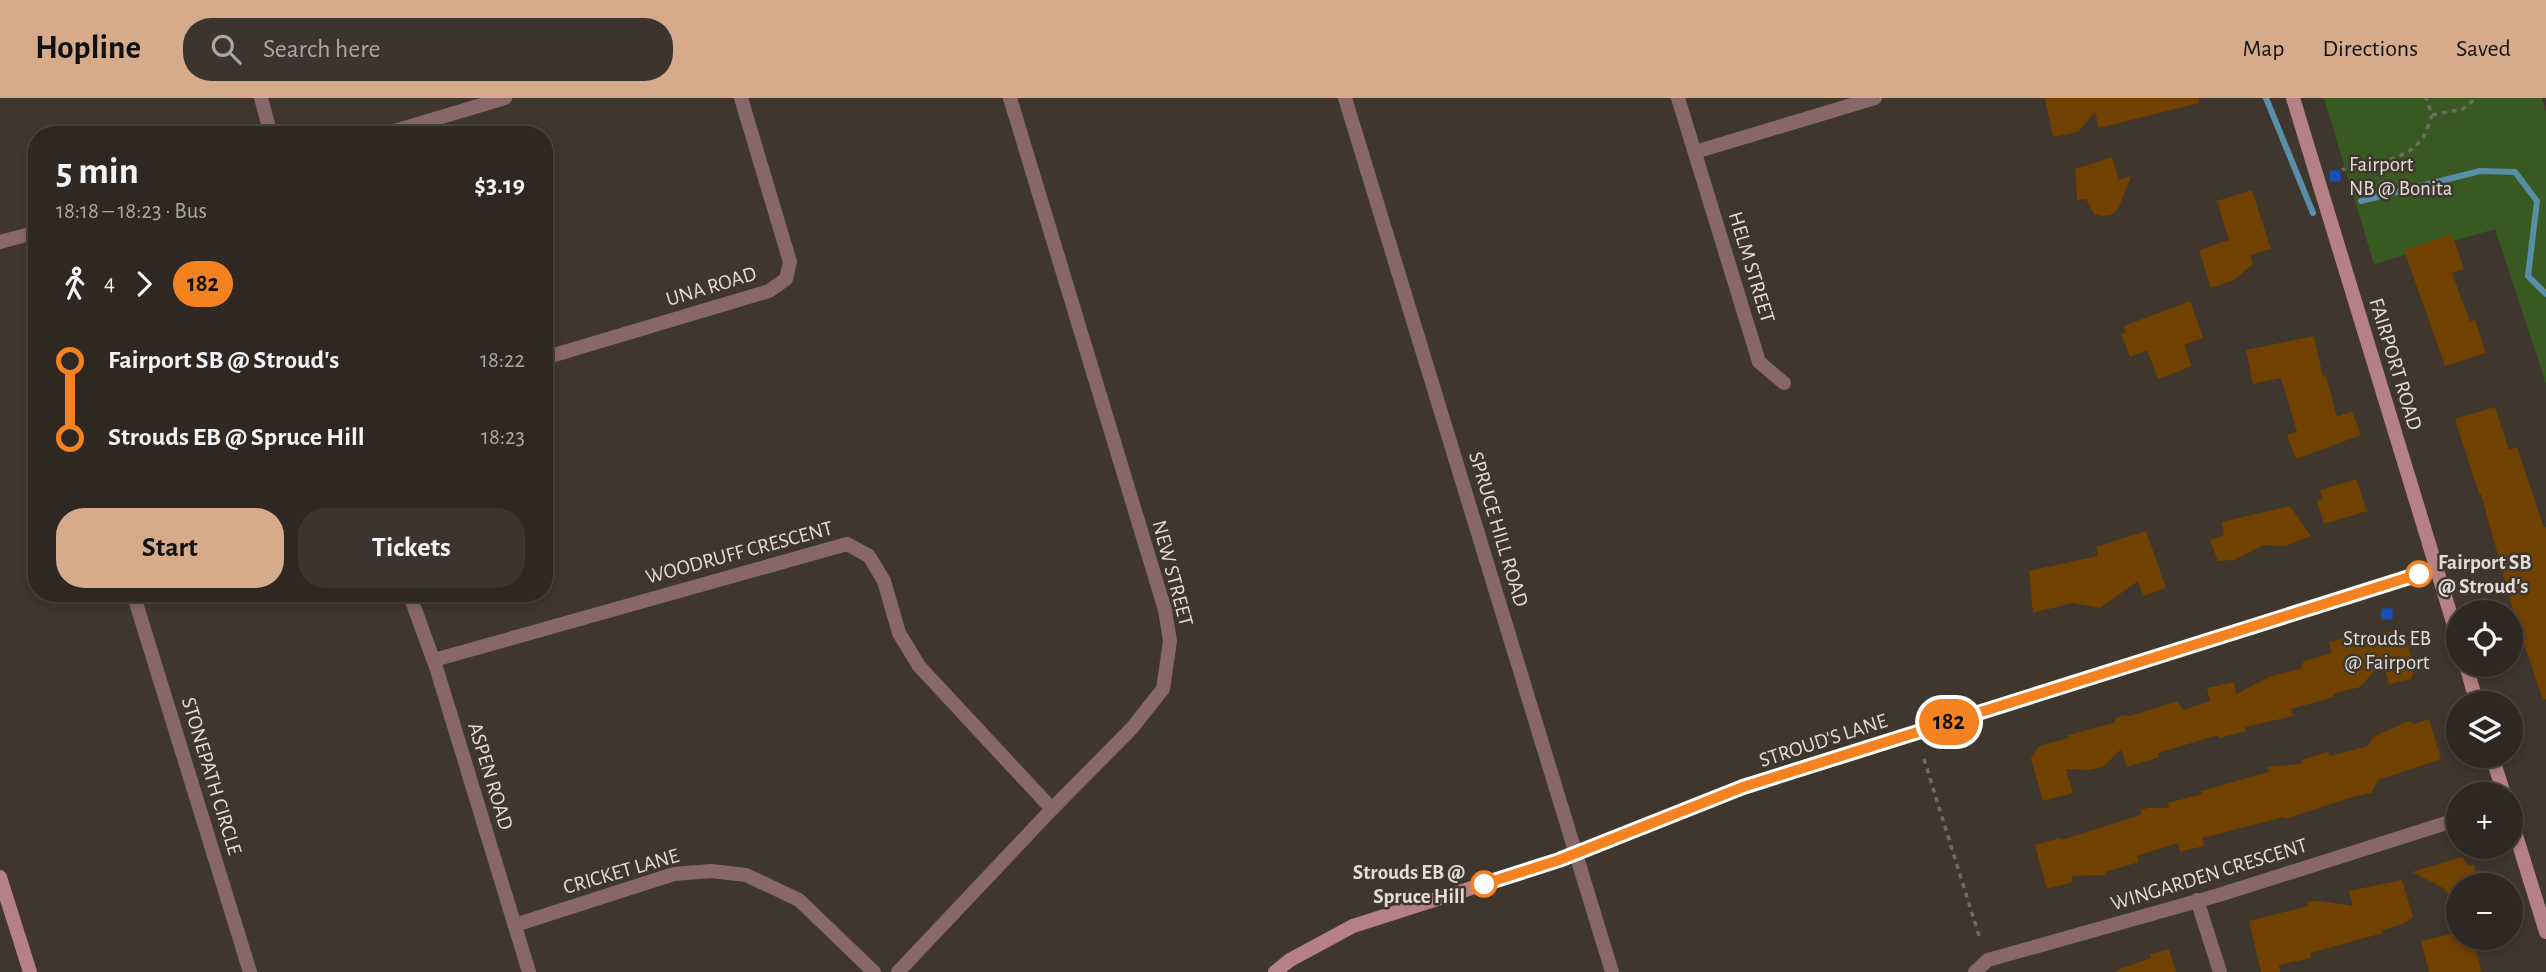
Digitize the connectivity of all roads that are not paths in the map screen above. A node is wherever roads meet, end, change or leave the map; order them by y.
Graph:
1 (261, 98) edge
2 (505, 98) edge
3 (741, 98) edge
4 (1010, 98) edge
5 (1345, 98) edge
6 (1678, 98) edge
7 (1875, 98) edge
8 (2293, 98) edge
9 (269, 126) edge
10 (411, 126) edge
11 (1695, 152) junction
12 (28, 234) edge
13 (0, 242) edge
14 (553, 355) edge
15 (1784, 383) dead end
16 (2437, 568) junction
17 (2447, 600) edge
18 (136, 602) edge
19 (412, 602) edge
20 (434, 660) junction
21 (1052, 809) junction
22 (2446, 823) edge
23 (1575, 852) junction
24 (2523, 858) edge
25 (0, 877) edge
26 (2197, 901) junction
27 (515, 925) junction
28 (2546, 932) edge
29 (30, 972) edge
30 (250, 972) edge
31 (529, 972) edge
32 (874, 972) edge
33 (898, 972) edge
34 (1275, 972) edge
35 (1612, 972) edge
36 (1975, 972) edge
37 (2220, 972) edge

1 - 9 street
2 - 10 street
3 - 14 street, UNA ROAD
4 - 21 street, NEW STREET
5 - 23 street, SPRUCE HILL ROAD
6 - 11 street, HELM STREET
7 - 11 street
8 - 16 street, FAIRPORT ROAD
11 - 15 street, HELM STREET
12 - 13 street
16 - 17 street, FAIRPORT ROAD
16 - 23 street, STROUD'S LANE
18 - 30 street, STONEPATH CIRCLE
19 - 20 street, ASPEN ROAD
20 - 21 street, WOODRUFF CRESCENT
20 - 27 street, ASPEN ROAD
21 - 33 street, NEW STREET
22 - 26 street, WINGARDEN CRESCENT
23 - 34 street, STROUD'S LANE
23 - 35 street, SPRUCE HILL ROAD
24 - 28 street
25 - 29 street
26 - 36 street, WINGARDEN CRESCENT
26 - 37 street
27 - 31 street, ASPEN ROAD
27 - 32 street, CRICKET LANE

